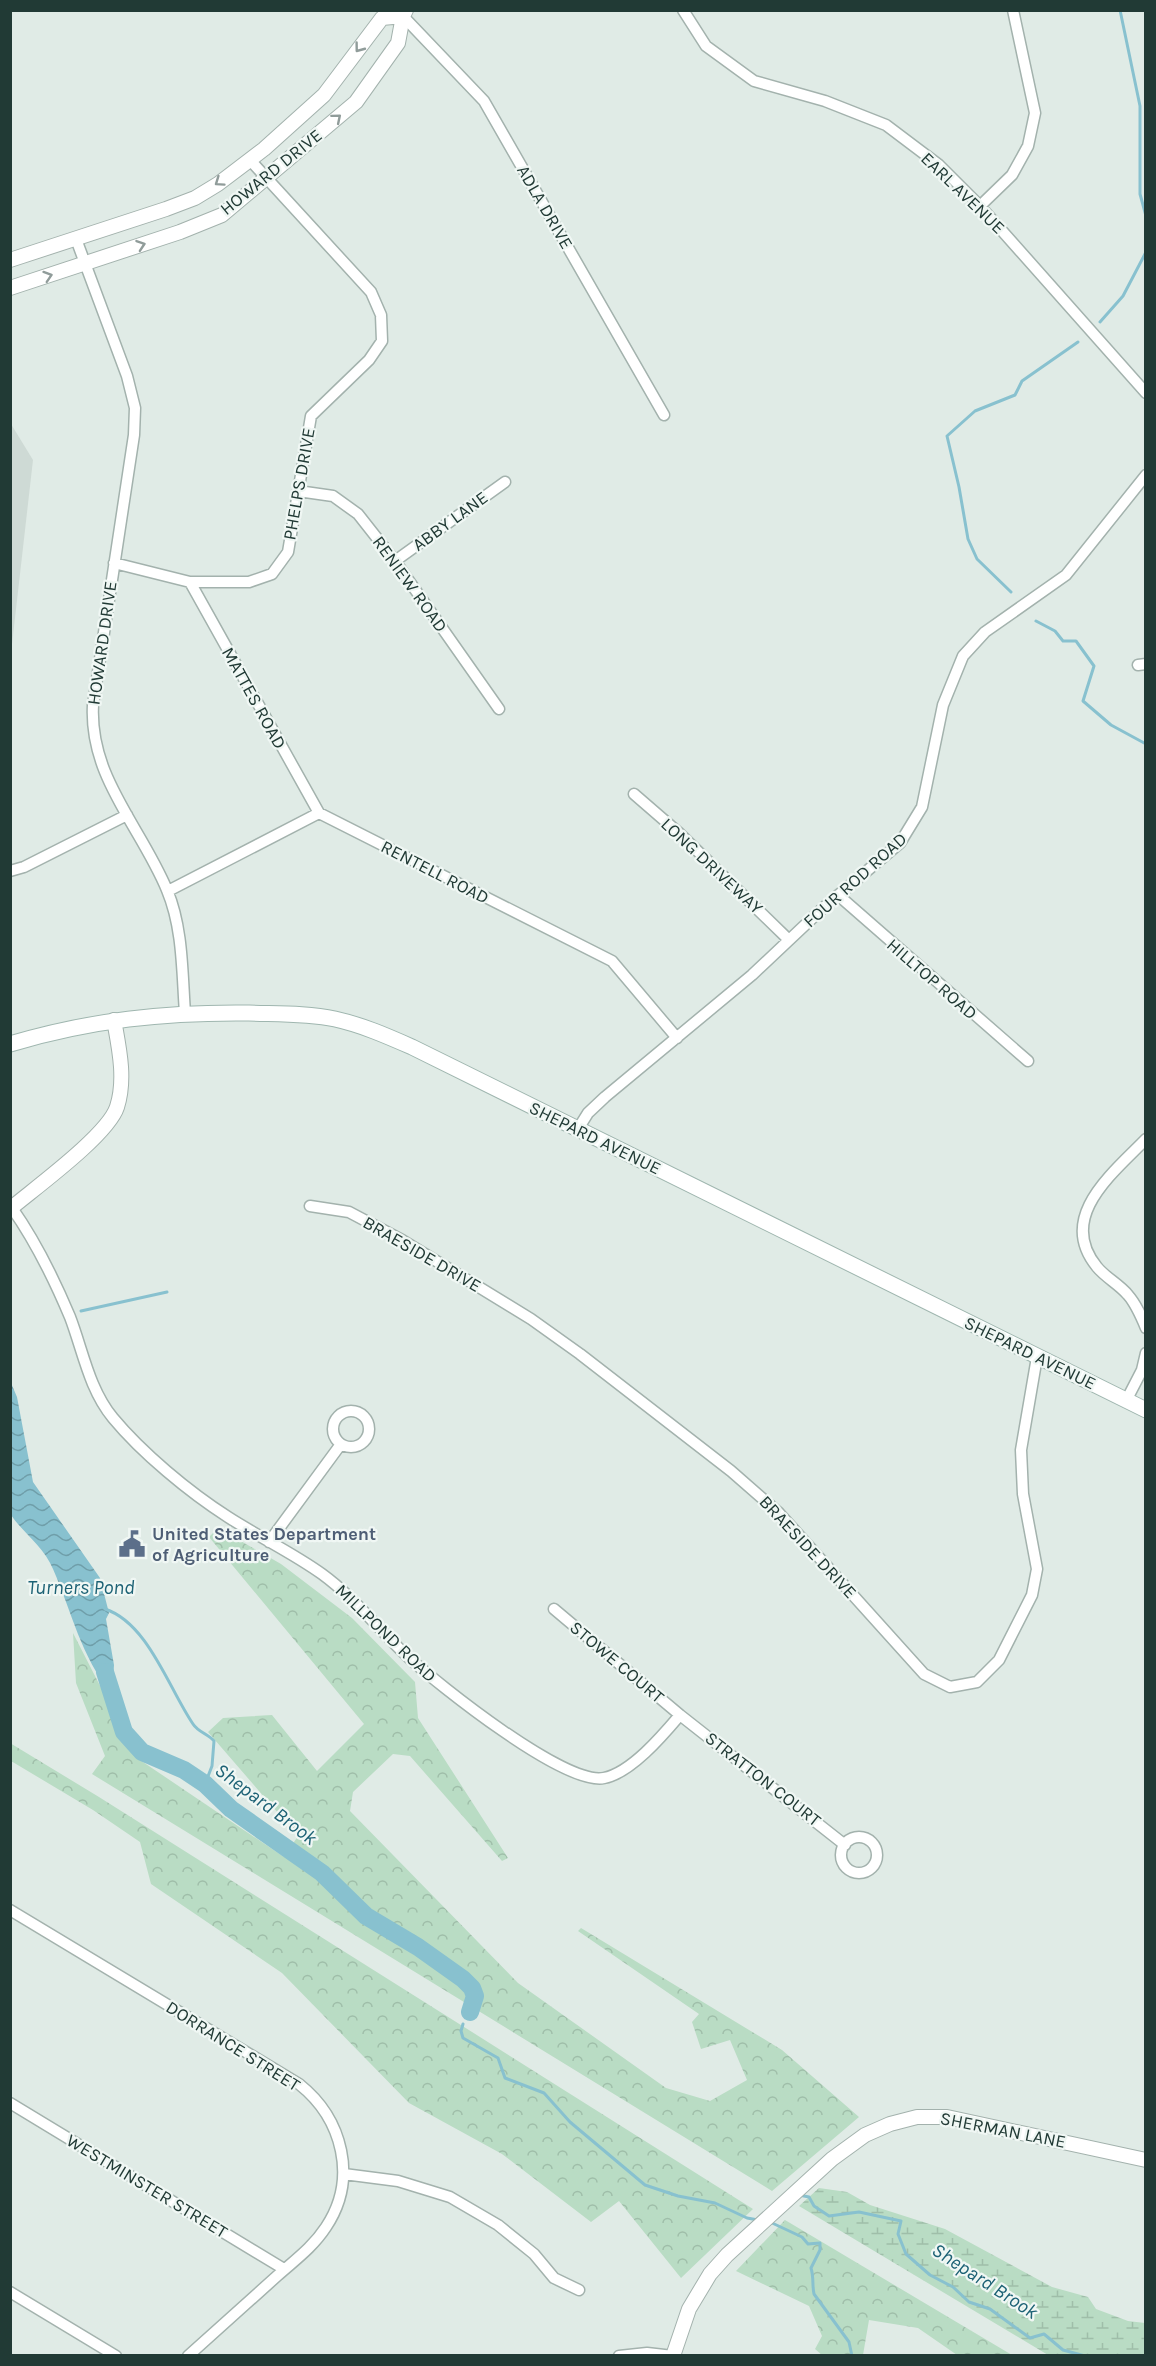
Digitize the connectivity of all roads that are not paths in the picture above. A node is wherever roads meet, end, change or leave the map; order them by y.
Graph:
1 (683, 10) edge
2 (1013, 10) edge
3 (402, 12) edge
4 (250, 160) junction
5 (268, 177) junction
6 (980, 206) junction
7 (76, 239) junction
8 (10, 260) edge
9 (86, 264) junction
10 (10, 288) edge
11 (1146, 393) edge
12 (664, 415) dead end
13 (1146, 475) edge
14 (505, 482) dead end
15 (298, 491) junction
16 (395, 561) junction
17 (114, 563) junction
18 (190, 582) junction
19 (499, 708) dead end
20 (634, 794) dead end
21 (319, 813) junction
22 (127, 815) junction
23 (10, 871) edge
24 (168, 891) junction
25 (838, 895) junction
26 (789, 940) junction
27 (184, 1013) junction
28 (114, 1020) junction
29 (677, 1038) junction
30 (10, 1044) edge
31 (1028, 1060) dead end
32 (578, 1129) junction
33 (1146, 1139) edge
34 (310, 1206) dead end
35 (11, 1208) edge
36 (1146, 1328) edge
37 (1146, 1353) edge
38 (1036, 1357) junction
39 (1126, 1401) junction
40 (1146, 1410) edge
41 (341, 1444) dead end
42 (269, 1542) junction
43 (554, 1609) dead end
44 (680, 1715) junction
45 (845, 1845) dead end
46 (10, 1911) edge
47 (10, 2103) edge
48 (1146, 2160) edge
49 (344, 2174) junction
50 (284, 2269) junction
51 (579, 2290) dead end
52 (10, 2292) edge
53 (116, 2355) edge
54 (188, 2355) edge
55 (619, 2355) edge
56 (673, 2355) edge

1 - 6 street, EARL AVENUE
2 - 6 street
3 -> 4 street, HOWARD DRIVE
5 -> 3 street, HOWARD DRIVE
3 - 12 street, ADLA DRIVE
4 - 5 street, PHELPS DRIVE
4 -> 7 street, HOWARD DRIVE
9 -> 5 street, HOWARD DRIVE
5 - 15 street, PHELPS DRIVE
6 - 11 street, EARL AVENUE
7 - 8 street, HOWARD DRIVE
7 - 9 street, HOWARD DRIVE
10 -> 9 street, HOWARD DRIVE
9 - 17 street, HOWARD DRIVE
13 - 25 street, FOUR ROD ROAD
14 - 16 street, ABBY LANE
15 - 16 street, RENIEW ROAD
15 - 18 street, PHELPS DRIVE
16 - 19 street, RENIEW ROAD
17 - 18 street, PHELPS DRIVE
17 - 22 street, HOWARD DRIVE
18 - 21 street, MATTES ROAD
20 - 26 street, LONG DRIVEWAY
21 - 24 street
21 - 29 street, RENTELL ROAD
22 - 23 street
22 - 24 street, HOWARD DRIVE
24 - 27 street, HOWARD DRIVE
25 - 26 street, FOUR ROD ROAD
25 - 31 street, HILLTOP ROAD
26 - 29 street, FOUR ROD ROAD
27 - 28 main road, SHEPARD AVENUE
27 - 32 main road, SHEPARD AVENUE
28 - 30 main road, SHEPARD AVENUE
28 - 35 street
29 - 32 street, FOUR ROD ROAD
32 - 38 main road, SHEPARD AVENUE
33 - 36 street
34 - 38 street, BRAESIDE DRIVE
35 - 42 street, MILLPOND ROAD
37 - 39 street
38 - 39 main road, SHEPARD AVENUE
39 - 40 main road, SHEPARD AVENUE
41 - 42 street
42 - 44 street, MILLPOND ROAD
43 - 44 street, STOWE COURT
44 - 45 street, STRATTON COURT
46 - 49 street, DORRANCE STREET
47 - 50 street, WESTMINSTER STREET
48 - 56 street, SHERMAN LANE
49 - 50 street, DORRANCE STREET
49 - 51 street
50 - 54 street, DORRANCE STREET
52 - 53 street
55 - 56 street

